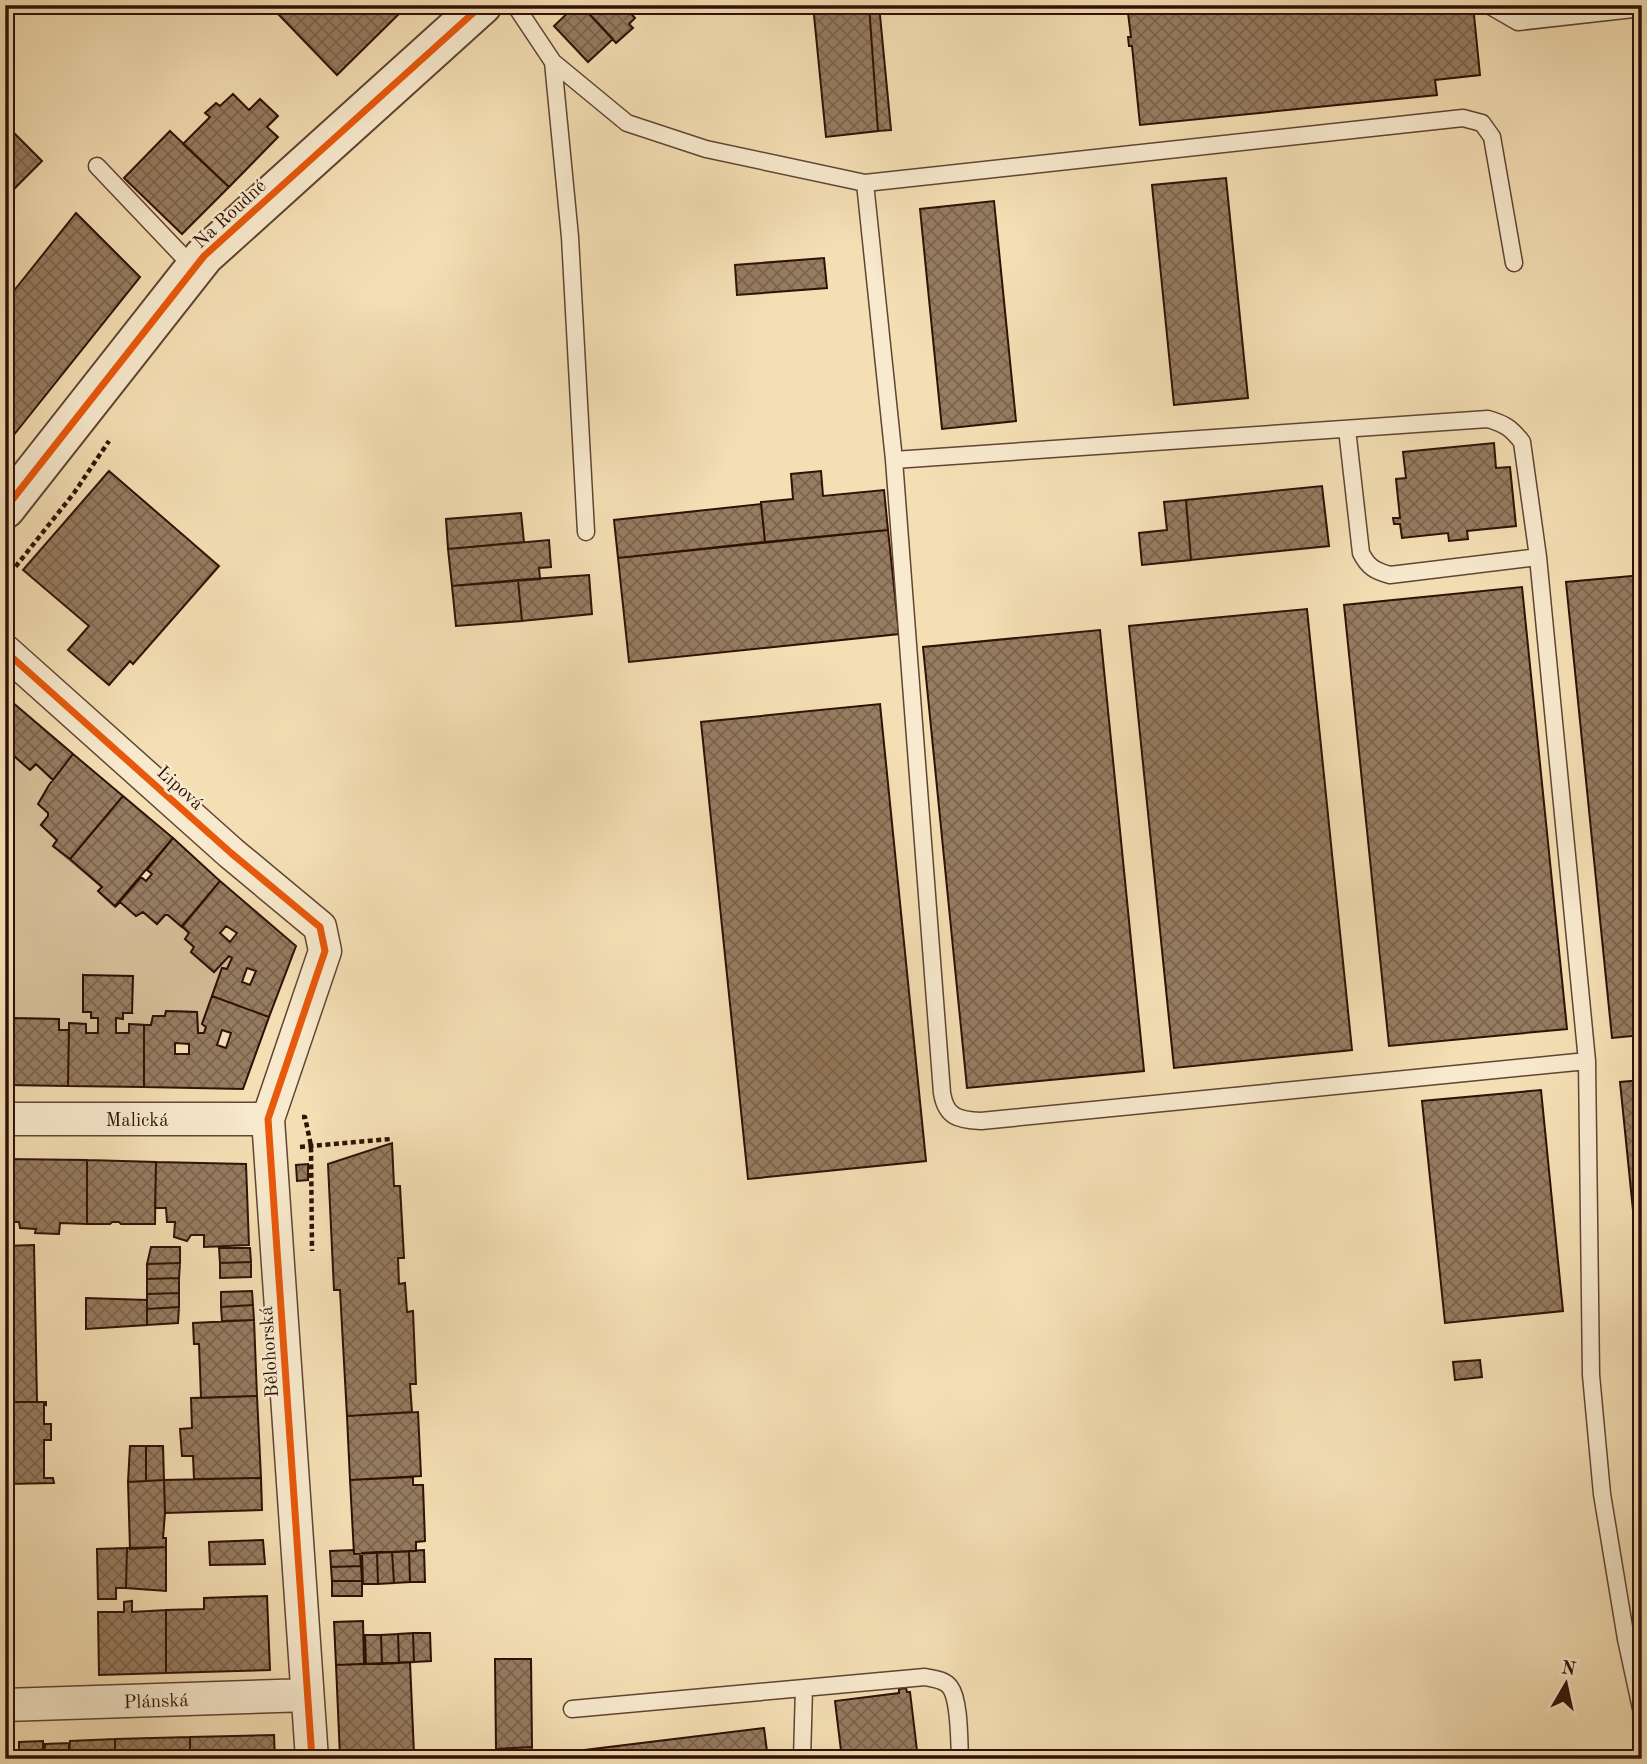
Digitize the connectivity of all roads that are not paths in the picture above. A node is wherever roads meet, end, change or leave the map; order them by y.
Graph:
1 (482, 5) edge
2 (515, 5) edge
3 (1492, 5) edge
4 (1642, 8) edge
5 (553, 62) junction
6 (97, 166) dead end
7 (865, 183) junction
8 (1514, 263) dead end
9 (194, 268) junction
10 (1347, 429) junction
11 (894, 460) junction
12 (5, 509) edge
13 (586, 532) dead end
14 (1538, 557) junction
15 (5, 651) edge
16 (325, 951) joint
17 (1587, 1061) junction
18 (5, 1119) edge
19 (268, 1119) junction
20 (804, 1688) junction
21 (307, 1695) junction
22 (5, 1705) edge
23 (572, 1709) dead end
24 (1642, 1713) edge
25 (312, 1759) edge
26 (802, 1759) edge
27 (960, 1759) edge

1 - 9 street, Na Roudné
2 - 5 lane
3 - 4 lane
5 - 7 lane
5 - 13 lane
6 - 9 lane
7 - 8 lane
7 - 11 lane
9 - 12 street, Na Roudné
10 - 11 lane
10 - 14 lane
10 - 14 lane
11 - 17 lane
14 - 17 lane
15 - 16 street, Lipová
16 - 19 street, Bělohorská
17 - 24 lane
18 - 19 street, Malická
19 - 21 street, Bělohorská
20 - 23 lane
20 - 26 lane
20 - 27 lane
21 - 22 street, Plánská
21 - 25 street, Bělohorská

